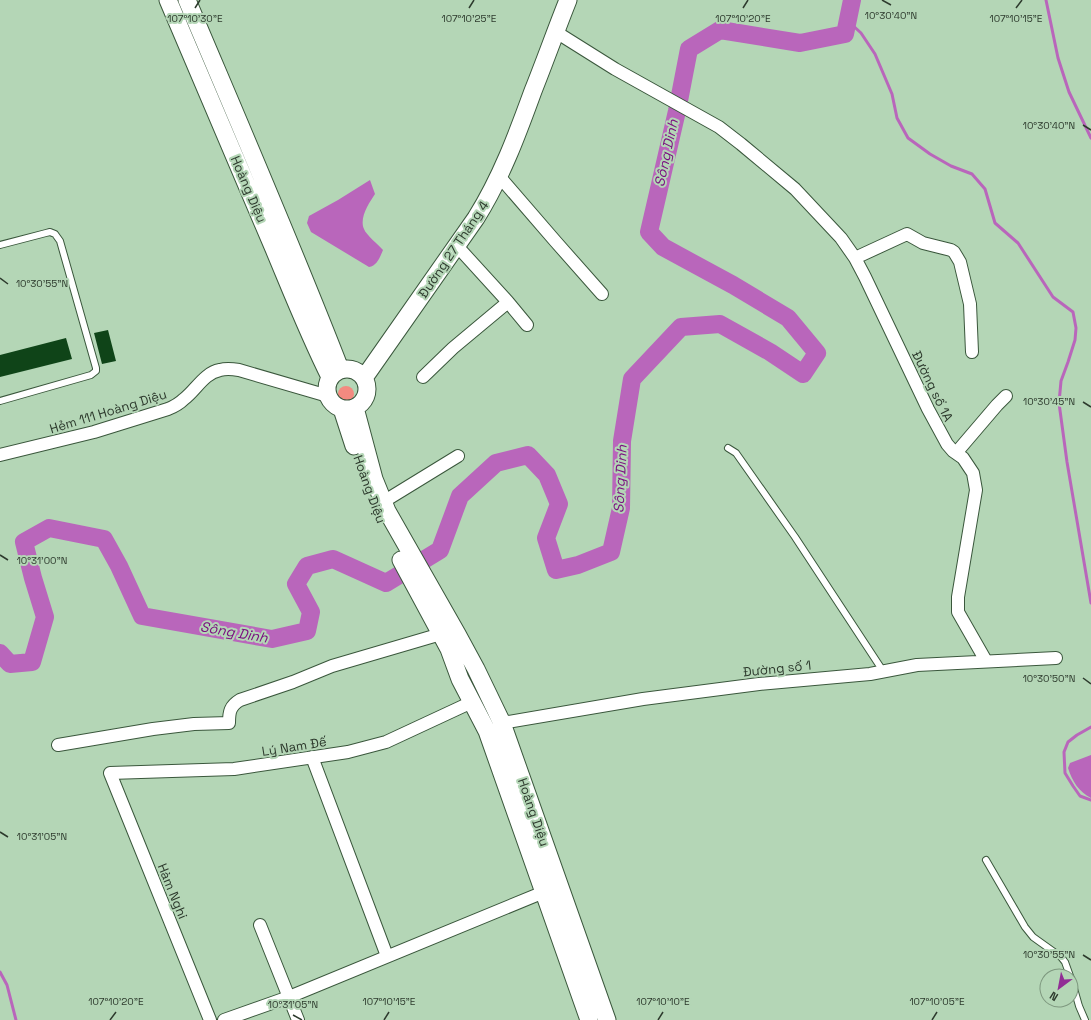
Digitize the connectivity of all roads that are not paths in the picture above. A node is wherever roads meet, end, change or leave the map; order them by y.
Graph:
1 (168, 0) edge
2 (187, 0) edge
3 (568, 0) edge
4 (556, 32) junction
5 (499, 176) junction
6 (0, 245) edge
7 (457, 246) junction
8 (855, 258) junction
9 (602, 294) dead end
10 (508, 302) junction
11 (527, 325) dead end
12 (972, 352) dead end
13 (335, 373) junction
14 (424, 377) dead end
15 (364, 378) junction
16 (328, 396) junction
17 (1006, 396) dead end
18 (0, 401) edge
19 (349, 408) junction
20 (728, 448) dead end
21 (956, 453) junction
22 (0, 455) edge
23 (458, 456) dead end
24 (383, 502) junction
25 (398, 543) junction
26 (438, 615) junction
27 (441, 634) junction
28 (1056, 658) dead end
29 (986, 661) junction
30 (883, 672) junction
31 (472, 702) junction
32 (502, 723) junction
33 (58, 745) dead end
34 (312, 757) junction
35 (110, 773) joint
36 (986, 860) dead end
37 (553, 899) junction
38 (260, 925) dead end
39 (386, 956) junction
40 (1067, 968) edge
41 (289, 997) junction
42 (1079, 1006) edge
43 (585, 1018) edge
44 (210, 1020) edge
45 (224, 1020) edge
46 (298, 1020) edge
47 (607, 1020) edge
48 (1085, 1020) edge

1 - 13 main road, Hoàng Diệu
2 - 13 main road, Hoàng Diệu
3 - 4 main road, Đường 27 Tháng 4
4 - 5 main road, Đường 27 Tháng 4
4 - 8 street, Đường số 1A
5 - 7 main road, Đường 27 Tháng 4
5 - 9 street
6 - 18 lane
7 - 10 street
7 - 15 main road, Đường 27 Tháng 4
8 - 12 street
8 - 21 street, Đường số 1A
10 - 11 street
10 - 14 street
13 - 15 main road
13 - 16 main road
15 - 19 main road
16 - 19 main road
16 - 22 street, Hẻm 111 Hoàng Diệu
17 - 21 street
19 - 24 main road, Hoàng Diệu
19 - 25 main road, Hoàng Diệu
20 - 30 lane
21 - 29 street, Đường số 1A
23 - 24 street
24 - 25 main road, Hoàng Diệu
25 - 26 main road
26 - 27 main road, Hoàng Diệu
26 - 32 main road, Hoàng Diệu
27 - 31 main road, Hoàng Diệu
27 - 33 street
28 - 29 street, Đường số 1
29 - 30 street, Đường số 1
30 - 32 street, Đường số 1
31 - 34 street, Lý Nam Đế
31 - 37 main road, Hoàng Diệu
32 - 37 main road, Hoàng Diệu
34 - 35 street, Lý Nam Đế
34 - 39 street
35 - 44 street, Hàm Nghi
36 - 40 lane
37 - 39 street
37 - 43 main road, Hoàng Diệu
37 - 47 main road, Hoàng Diệu
38 - 41 street
39 - 41 street
41 - 45 street
41 - 46 street
42 - 48 lane

